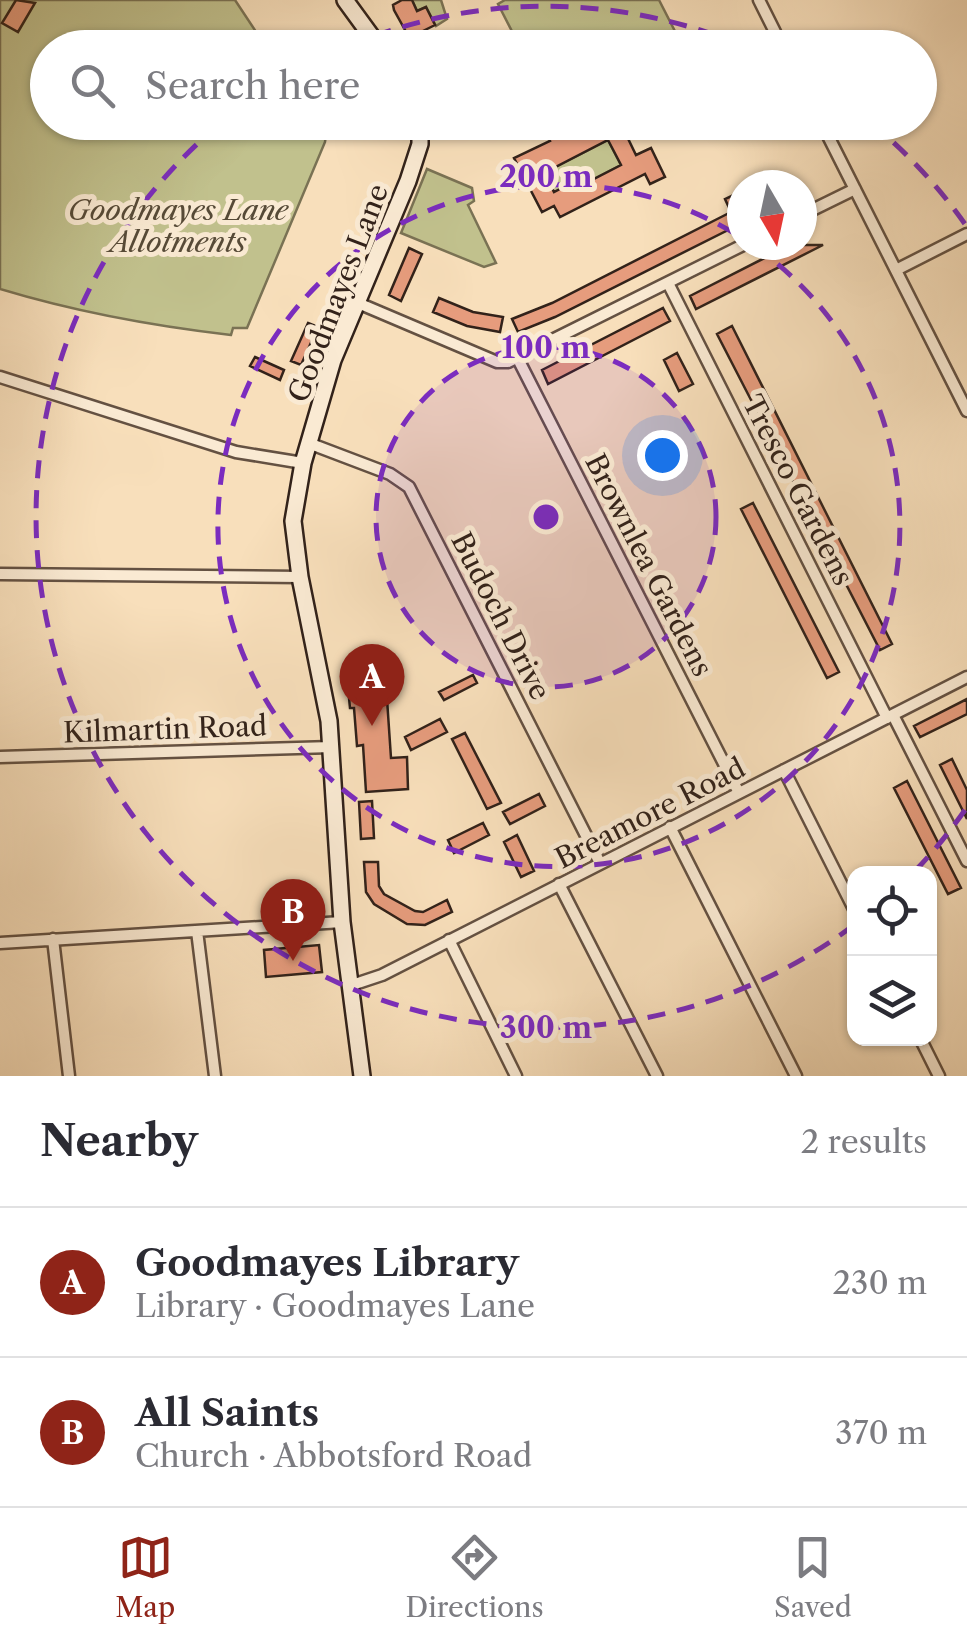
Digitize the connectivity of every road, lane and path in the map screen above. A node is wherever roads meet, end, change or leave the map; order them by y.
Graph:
1 (344, 0) edge
2 (759, 0) edge
3 (366, 30) edge
4 (774, 30) edge
5 (418, 140) edge
6 (830, 140) edge
7 (854, 189) junction
8 (817, 208) edge
9 (967, 234) edge
10 (727, 253) edge
11 (896, 270) junction
12 (668, 284) junction
13 (358, 303) junction
14 (518, 358) junction
15 (0, 377) edge
16 (967, 412) edge
17 (311, 444) junction
18 (303, 463) junction
19 (0, 574) edge
20 (300, 577) junction
21 (967, 677) edge
22 (890, 716) junction
23 (332, 747) junction
24 (0, 757) edge
25 (784, 770) junction
26 (739, 793) junction
27 (670, 828) junction
28 (967, 860) edge
29 (600, 863) junction
30 (559, 884) junction
31 (847, 896) edge
32 (342, 922) junction
33 (197, 931) junction
34 (53, 939) junction
35 (450, 940) junction
36 (0, 943) edge
37 (352, 985) junction
38 (924, 1046) edge
39 (69, 1076) edge
40 (214, 1076) edge
41 (362, 1076) edge
42 (516, 1076) edge
43 (658, 1076) edge
44 (796, 1076) edge
45 (939, 1076) edge

1 - 3 main road
2 - 4 street
5 - 13 main road, Goodmayes Lane
6 - 7 street
7 - 8 street
7 - 11 street
9 - 11 street
10 - 12 street
11 - 16 street
12 - 14 street
12 - 22 street, Tresco Gardens
13 - 14 street
13 - 17 main road, Goodmayes Lane
14 - 26 street, Brownlea Gardens
15 - 18 street
17 - 18 main road, Goodmayes Lane
17 - 29 street, Budoch Drive
18 - 20 main road, Goodmayes Lane
19 - 20 street
20 - 23 main road, Goodmayes Lane
21 - 22 street, Breamore Road
22 - 25 street, Breamore Road
22 - 28 street, Tresco Gardens
23 - 24 street, Kilmartin Road
23 - 32 main road, Goodmayes Lane
25 - 26 street, Breamore Road
25 - 31 street
26 - 27 street, Breamore Road
27 - 29 street, Breamore Road
27 - 44 street
29 - 30 street, Breamore Road
30 - 35 street, Breamore Road
30 - 43 street
32 - 33 street
32 - 37 main road, Goodmayes Lane
33 - 34 street
33 - 40 street
34 - 36 street
34 - 39 street
35 - 37 street, Breamore Road
35 - 42 street
37 - 41 main road, Goodmayes Lane
38 - 45 street

